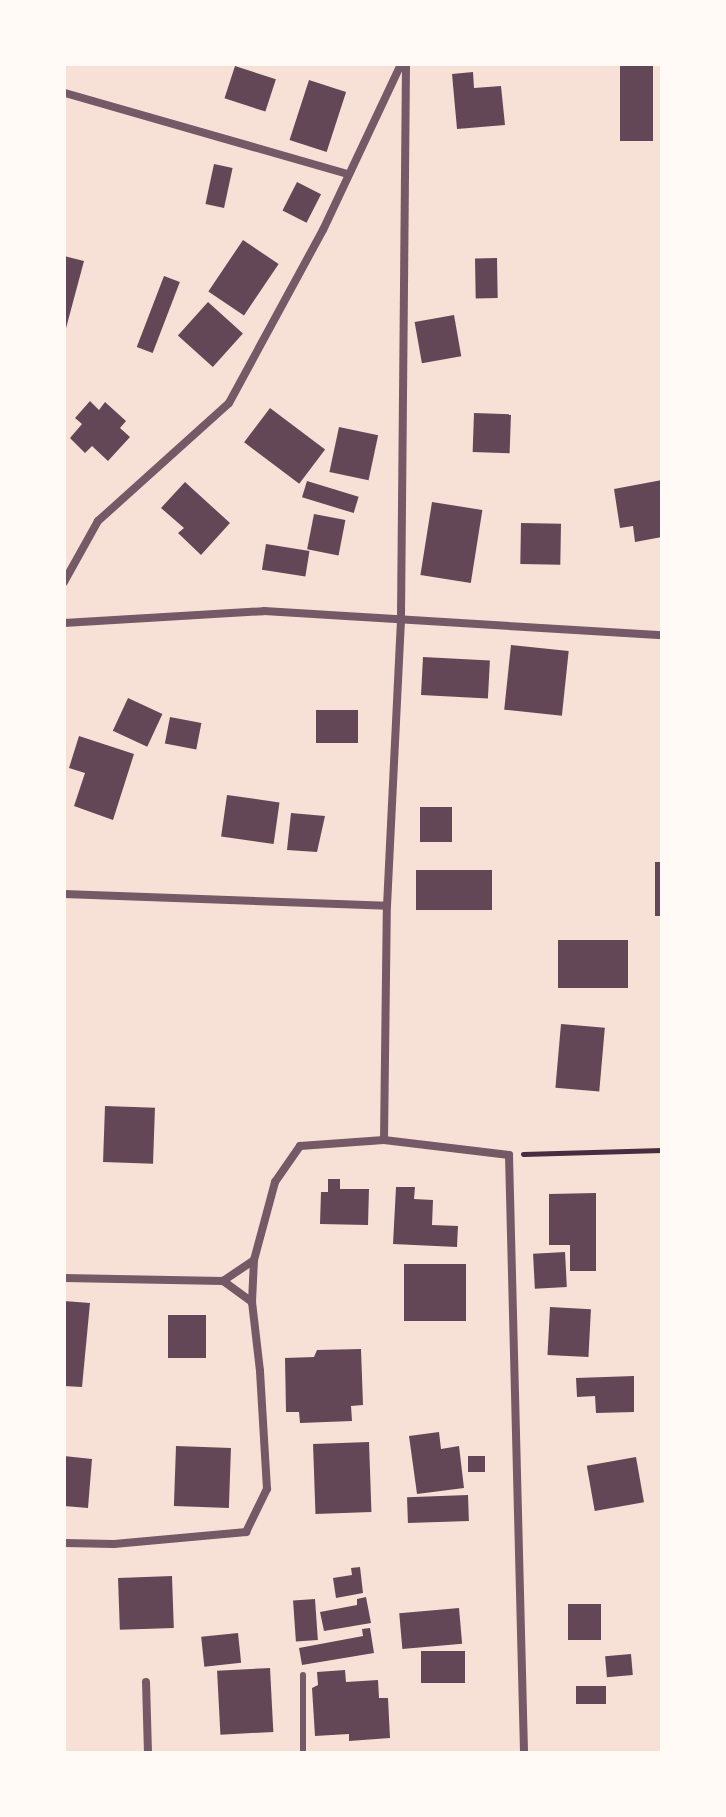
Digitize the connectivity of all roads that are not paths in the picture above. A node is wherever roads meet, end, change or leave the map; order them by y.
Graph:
1 (403, 64) edge
2 (65, 93) edge
3 (347, 174) junction
4 (64, 582) edge
5 (401, 616) junction
6 (64, 623) edge
7 (662, 635) edge
8 (64, 894) edge
9 (387, 906) junction
10 (384, 1140) junction
11 (254, 1260) junction
12 (64, 1278) edge
13 (223, 1281) junction
14 (252, 1302) junction
15 (64, 1543) edge
16 (303, 1675) dead end
17 (146, 1682) dead end
18 (148, 1753) edge
19 (303, 1753) edge
20 (524, 1753) edge

1 - 3 street
1 - 5 street
2 - 3 street
3 - 4 street
5 - 6 street
5 - 7 street
5 - 9 street
8 - 9 street
9 - 10 street
10 - 11 street
10 - 20 street
11 - 13 street
11 - 14 street
12 - 13 street
13 - 14 street
14 - 15 street
16 - 19 lane
17 - 18 street

